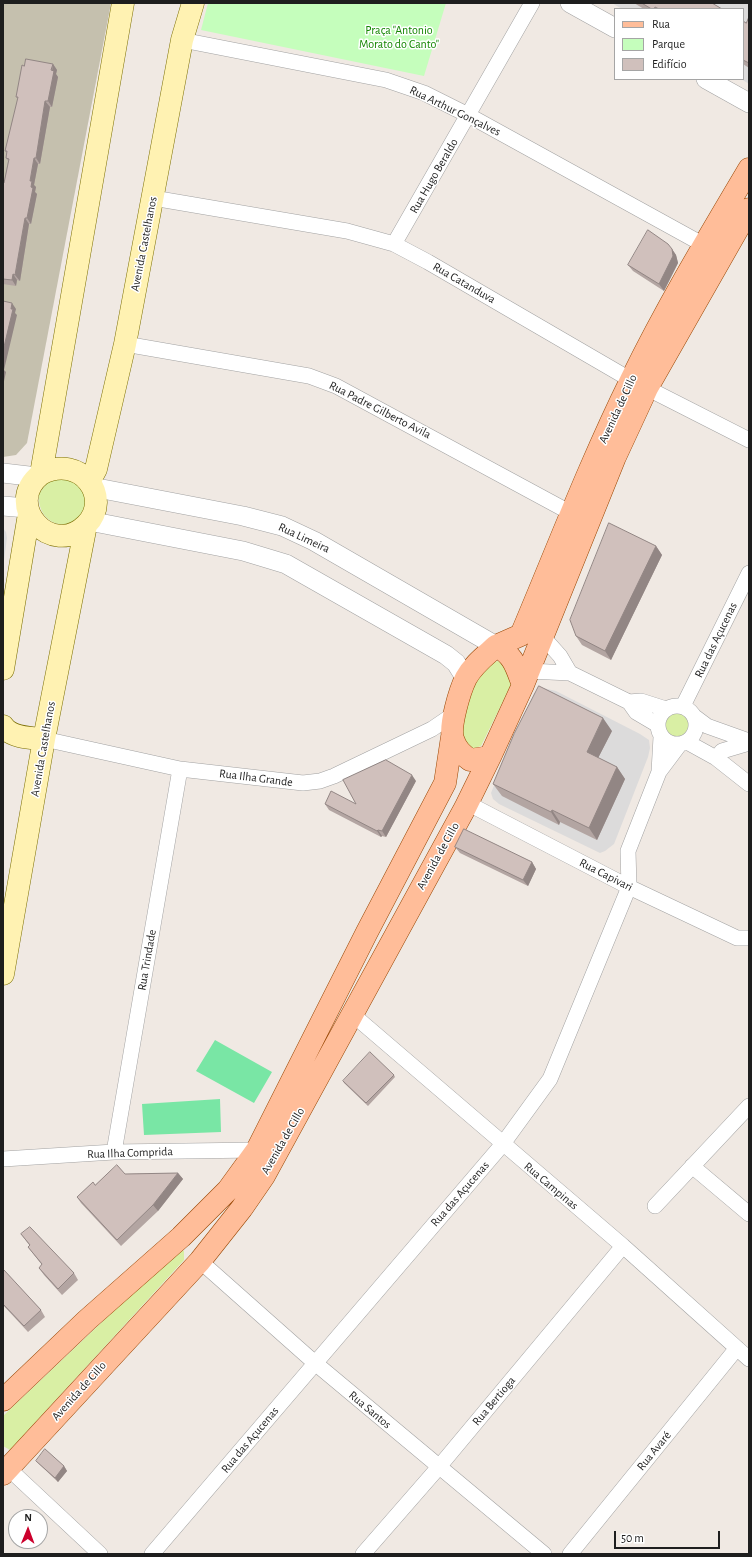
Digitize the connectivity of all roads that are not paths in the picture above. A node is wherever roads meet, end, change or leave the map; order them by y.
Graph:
1 (123, 3) edge
2 (193, 3) edge
3 (532, 3) edge
4 (570, 3) edge
5 (614, 27) edge
6 (182, 40) junction
7 (708, 80) edge
8 (749, 103) edge
9 (468, 115) junction
10 (749, 169) edge
11 (153, 198) junction
12 (749, 209) edge
13 (394, 244) junction
14 (704, 245) junction
15 (125, 344) junction
16 (639, 384) junction
17 (749, 440) edge
18 (3, 473) edge
19 (39, 475) junction
20 (91, 485) junction
21 (3, 506) edge
22 (28, 511) junction
23 (571, 512) junction
24 (87, 523) junction
25 (749, 573) edge
26 (543, 636) junction
27 (496, 646) junction
28 (3, 669) edge
29 (570, 673) junction
30 (526, 678) junction
31 (466, 679) junction
32 (629, 702) junction
33 (683, 706) junction
34 (666, 709) junction
35 (454, 714) junction
36 (695, 717) junction
37 (3, 726) edge
38 (660, 731) junction
39 (452, 737) junction
40 (44, 739) junction
41 (749, 742) edge
42 (683, 743) junction
43 (490, 757) junction
44 (716, 758) junction
45 (180, 769) junction
46 (659, 772) junction
47 (749, 784) edge
48 (467, 803) junction
49 (628, 887) junction
50 (749, 938) edge
51 (3, 974) edge
52 (352, 1014) junction
53 (749, 1106) edge
54 (502, 1145) junction
55 (257, 1150) junction
56 (114, 1152) junction
57 (3, 1159) edge
58 (692, 1166) junction
59 (228, 1190) junction
60 (654, 1206) dead end
61 (749, 1214) edge
62 (623, 1246) junction
63 (200, 1261) junction
64 (738, 1348) junction
65 (749, 1359) edge
66 (315, 1363) junction
67 (3, 1400) edge
68 (438, 1468) junction
69 (5, 1469) edge
70 (100, 1554) edge
71 (152, 1554) edge
72 (363, 1554) edge
73 (544, 1554) edge
74 (570, 1554) edge

1 - 19 main road
2 - 6 main road, Avenida Castelhanos
3 - 9 street, Rua Hugo Beraldo
4 - 5 street
6 - 9 street, Rua Arthur Gonçalves
6 - 11 main road, Avenida Castelhanos
7 - 8 street
9 - 13 street, Rua Hugo Beraldo
9 - 14 street, Rua Arthur Gonçalves
10 - 14 main road, Avenida de Cillo
11 - 13 street, Rua Catanduva
11 - 15 main road, Avenida Castelhanos
12 - 16 main road, Avenida de Cillo
13 - 16 street, Rua Catanduva
14 - 16 main road, Avenida de Cillo
15 - 20 main road, Avenida Castelhanos
15 - 23 street, Rua Padre Gilberto Avila
16 - 17 street, Rua Catanduva
16 - 23 main road, Avenida de Cillo
16 - 26 main road, Avenida de Cillo
18 - 19 street
19 - 20 main road
19 - 22 main road
20 - 24 main road, Avenida Castelhanos
20 - 27 street, Rua Limeira
21 - 22 street
22 - 24 main road
22 - 28 main road
23 - 27 main road, Avenida de Cillo
24 - 31 street
24 - 40 main road, Avenida Castelhanos
25 - 33 street, Rua das Açucenas
26 - 29 street
26 - 30 main road, Avenida de Cillo
27 - 30 main road
27 - 31 main road, Avenida de Cillo
29 - 30 street
29 - 32 street
30 - 43 main road, Avenida de Cillo
31 - 35 main road, Avenida de Cillo
32 - 34 street
32 - 38 street
33 - 34 street
33 - 36 street
34 - 38 street
35 - 39 main road, Avenida de Cillo
35 - 45 street, Rua Ilha Grande
36 - 41 street
36 - 42 street
37 - 40 main road
38 - 42 street
38 - 46 street, Rua das Açucenas
39 - 43 main road
39 - 55 main road, Avenida de Cillo
40 - 45 street, Rua Ilha Grande
40 - 51 main road, Avenida Castelhanos
41 - 44 street
42 - 44 street
42 - 46 street, Rua das Açucenas
43 - 48 main road, Avenida de Cillo
44 - 47 street
45 - 56 street, Rua Trindade
46 - 49 street, Rua das Açucenas
48 - 49 street, Rua Capivari
48 - 52 main road, Avenida de Cillo
49 - 50 street, Rua Capivari
49 - 54 street, Rua das Açucenas
52 - 54 street, Rua Campinas
52 - 63 main road, Avenida de Cillo
53 - 58 street
54 - 62 street, Rua Campinas
54 - 66 street, Rua das Açucenas
55 - 56 street, Rua Ilha Comprida
55 - 59 main road, Avenida de Cillo
56 - 57 street, Rua Ilha Comprida
58 - 60 street
58 - 61 street
59 - 63 main road
59 - 67 main road, Avenida de Cillo
62 - 64 street, Rua Campinas
62 - 68 street, Rua Bertioga
63 - 66 street, Rua Santos
63 - 69 main road, Avenida de Cillo
64 - 65 street, Rua Campinas
64 - 74 street, Rua Avaré
66 - 68 street, Rua Santos
66 - 71 street, Rua das Açucenas
68 - 72 street, Rua Bertioga
68 - 73 street, Rua Santos
69 - 70 street

